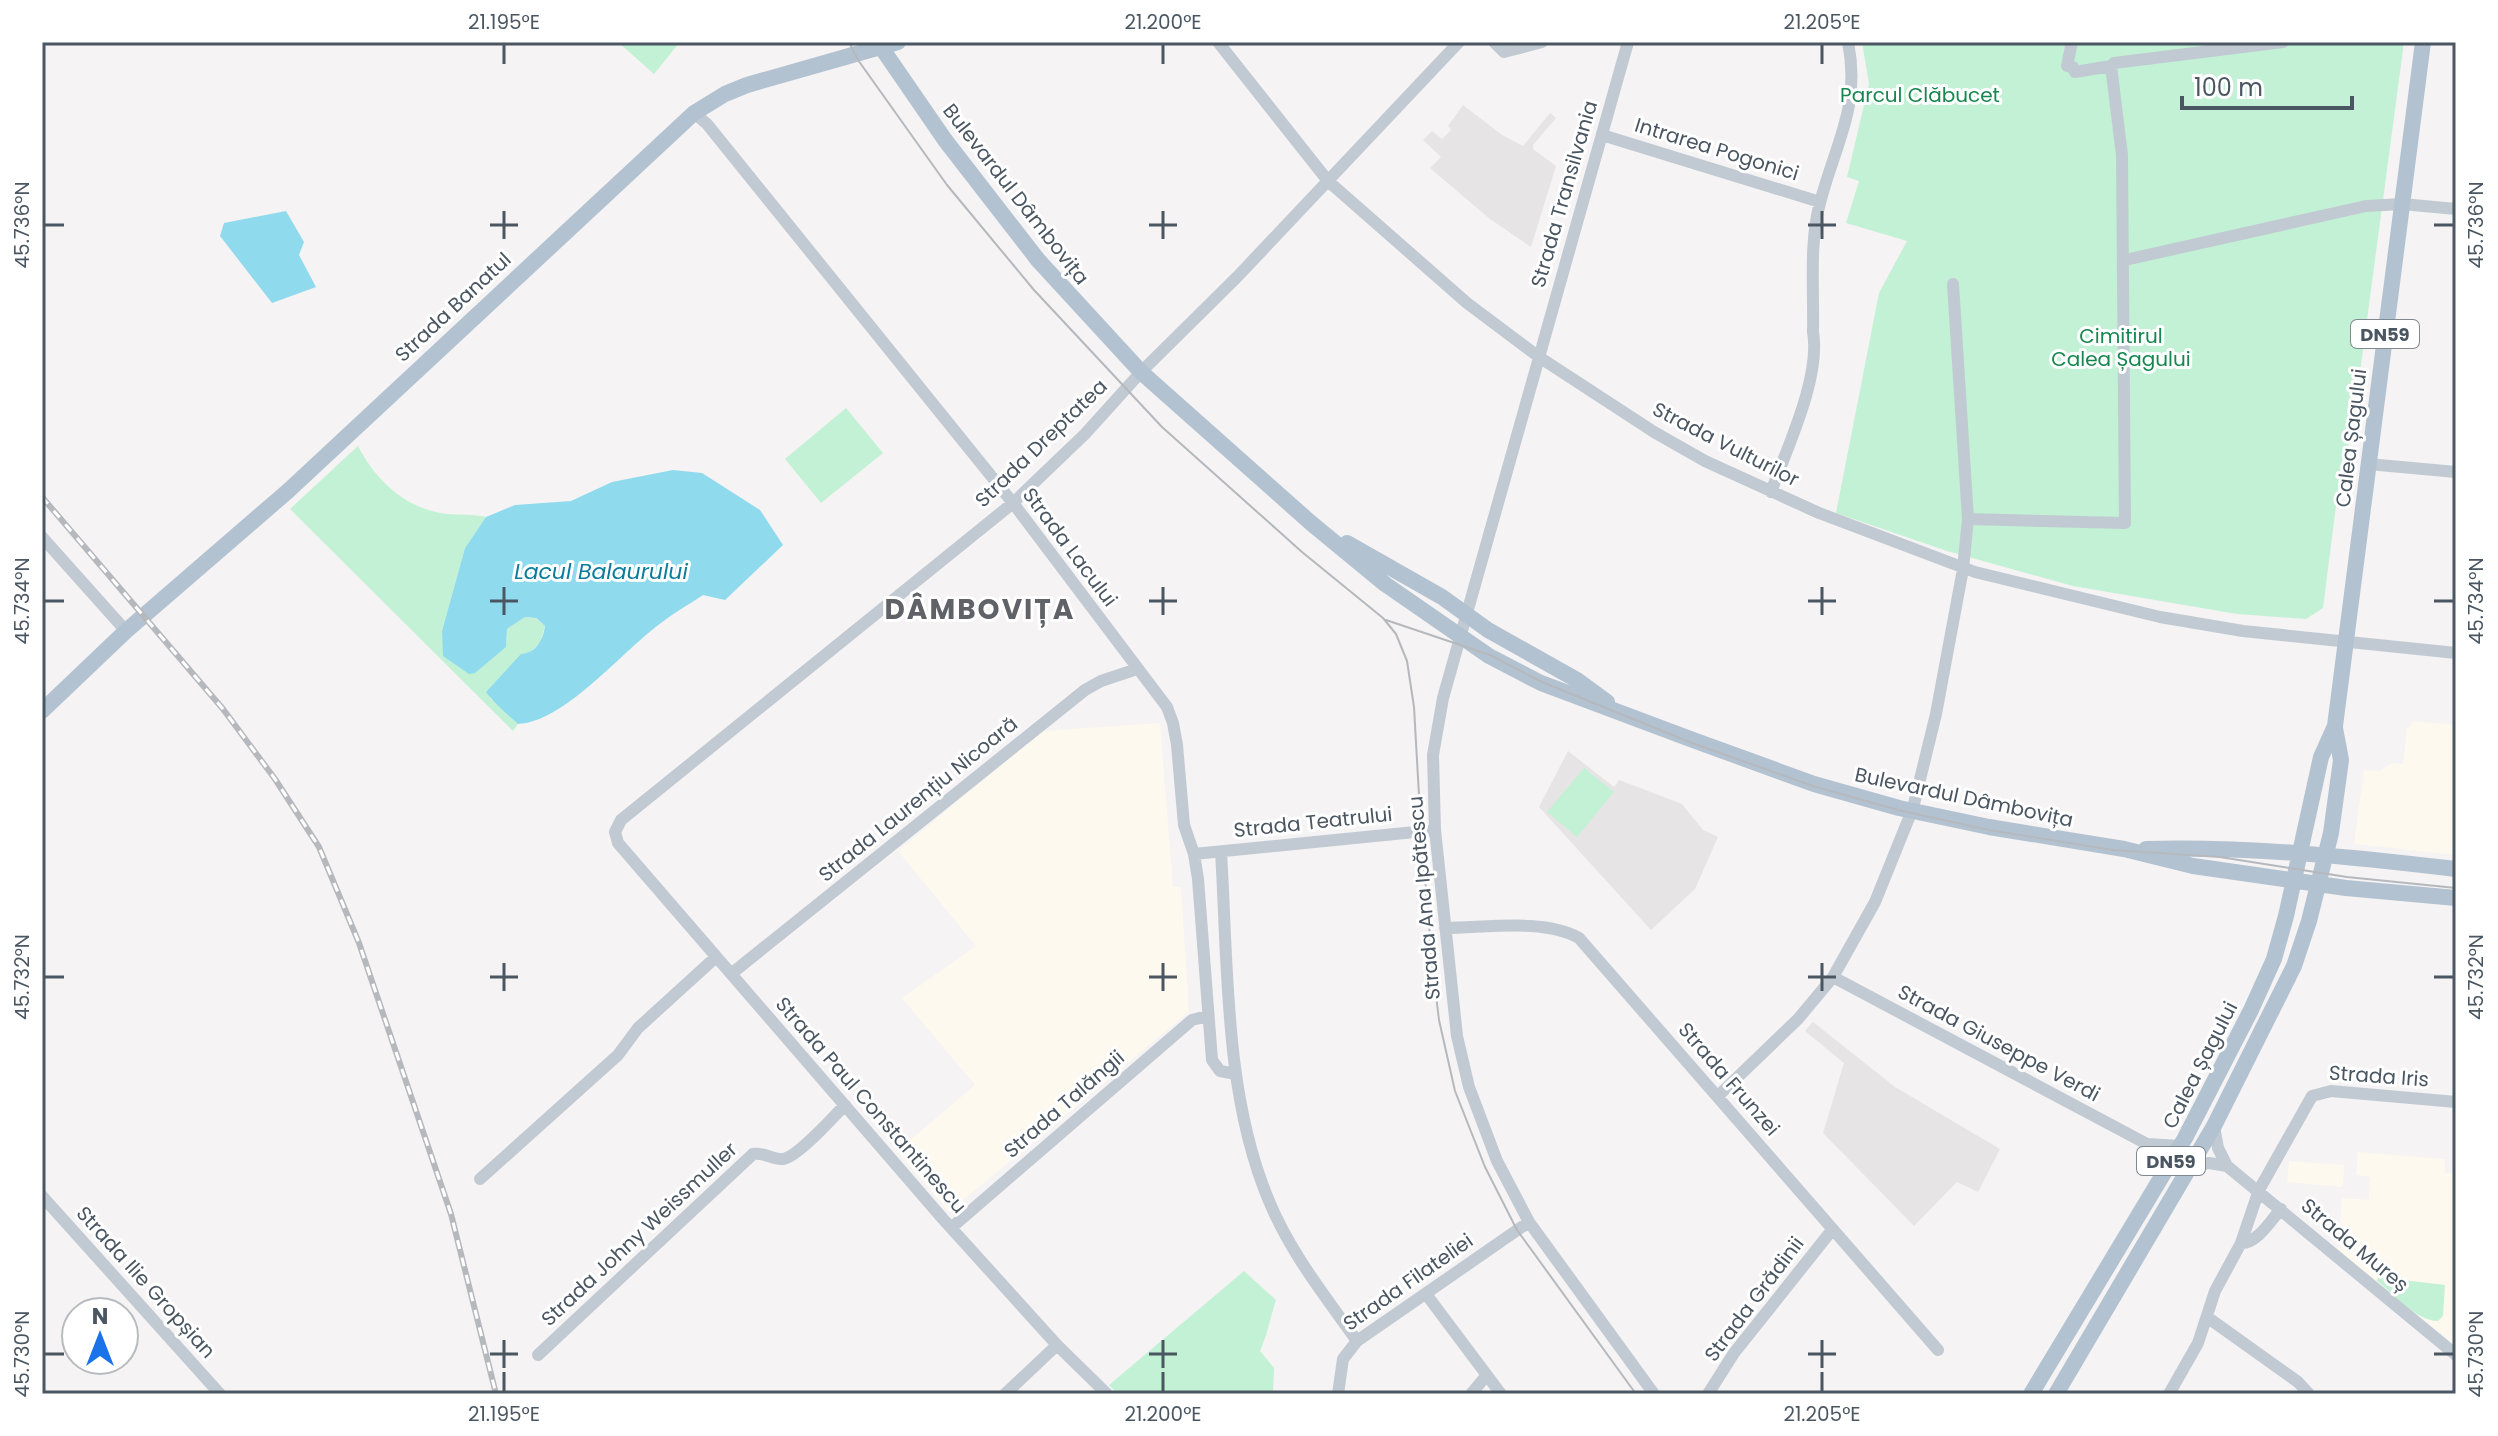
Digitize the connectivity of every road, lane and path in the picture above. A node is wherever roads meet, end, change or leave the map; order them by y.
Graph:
1 (898, 42) edge
2 (1218, 42) edge
3 (1459, 42) edge
4 (1494, 42) edge
5 (1542, 42) edge
6 (1628, 42) edge
7 (1848, 42) edge
8 (2072, 42) edge
9 (2283, 42) edge
10 (2423, 42) edge
11 (880, 44) edge
12 (2111, 66) junction
13 (694, 113) junction
14 (1602, 135) junction
15 (1328, 181) junction
16 (1820, 202) junction
17 (2402, 204) junction
18 (2456, 209) edge
19 (2125, 260) junction
20 (1953, 284) dead end
21 (1539, 357) junction
22 (1141, 372) junction
23 (2368, 464) junction
24 (2456, 472) edge
25 (1771, 492) junction
26 (1013, 503) junction
27 (1968, 519) junction
28 (1311, 523) junction
29 (42, 537) edge
30 (1963, 569) junction
31 (1467, 615) junction
32 (126, 631) junction
33 (1461, 636) junction
34 (2345, 643) junction
35 (2456, 653) edge
36 (1137, 669) junction
37 (1618, 710) junction
38 (42, 711) edge
39 (2335, 726) junction
40 (1912, 811) junction
41 (1435, 830) junction
42 (615, 832) joint
43 (2124, 849) junction
44 (1221, 852) junction
45 (1194, 854) junction
46 (2299, 854) junction
47 (2326, 855) junction
48 (2456, 869) edge
49 (2294, 880) junction
50 (2318, 884) junction
51 (2456, 898) edge
52 (1445, 928) junction
53 (716, 957) junction
54 (731, 974) junction
55 (1833, 977) junction
56 (1207, 1016) junction
57 (1236, 1074) junction
58 (1718, 1096) junction
59 (2456, 1102) edge
60 (845, 1105) junction
61 (2214, 1126) junction
62 (2147, 1144) junction
63 (2181, 1146) junction
64 (2190, 1166) junction
65 (2227, 1166) junction
66 (2165, 1172) junction
67 (480, 1179) dead end
68 (2259, 1190) junction
69 (42, 1196) edge
70 (2281, 1209) junction
71 (1529, 1222) junction
72 (947, 1224) junction
73 (1832, 1230) junction
74 (2241, 1243) junction
75 (1426, 1294) junction
76 (2207, 1317) junction
77 (1357, 1341) junction
78 (1057, 1345) junction
79 (1938, 1350) dead end
80 (538, 1355) dead end
81 (2456, 1355) edge
82 (1486, 1376) junction
83 (1470, 1393) edge
84 (220, 1394) edge
85 (1005, 1394) edge
86 (1107, 1394) edge
87 (1338, 1394) edge
88 (1501, 1394) edge
89 (1654, 1394) edge
90 (1708, 1394) edge
91 (2031, 1394) edge
92 (2056, 1394) edge
93 (2169, 1394) edge
94 (2309, 1394) edge

1 - 11 main road, Strada Banatul
2 - 15 street, Strada Vulturilor
3 - 15 street, Strada Dreptatea
4 - 5 street
6 - 14 street, Strada Transilvania
7 - 16 street
8 - 12 street
9 - 12 street
10 - 17 main road, DN59
11 - 13 main road, Strada Banatul
11 - 22 main road, Bulevardul Dâmbovița
12 - 19 street
13 - 26 street, Strada Lacului
13 - 32 main road, Strada Banatul
14 - 16 street, Intrarea Pogonici
14 - 21 street, Strada Transilvania
15 - 21 street, Strada Vulturilor
15 - 22 street, Strada Dreptatea
16 - 25 street
17 - 18 street
17 - 19 street
17 - 23 main road, Calea Șagului / DN59
19 - 27 street
20 - 27 street
21 - 25 street, Strada Vulturilor
21 - 31 street, Strada Ana Ipătescu
22 - 26 street, Strada Dreptatea
22 - 28 main road, Bulevardul Dâmbovița
23 - 24 street
23 - 34 main road, Calea Șagului / DN59
25 - 30 street, Strada Vulturilor
26 - 36 street, Strada Lacului
26 - 42 street, Strada Dreptatea
27 - 30 street
28 - 31 main road, Bulevardul Dâmbovița
28 - 33 main road, Bulevardul Dâmbovița
29 - 32 street
30 - 34 street, Strada Vulturilor
30 - 40 street
31 - 33 street, Strada Ana Ipătescu
31 - 37 main road, Bulevardul Dâmbovița
32 - 38 main road, Strada Banatul
33 - 37 main road, Bulevardul Dâmbovița
33 - 41 street, Strada Ana Ipătescu
34 - 35 street, Strada Vulturilor
34 - 39 main road, Calea Șagului / DN59
36 - 45 street, Strada Lacului
36 - 54 street, Strada Laurențiu Nicoară
37 - 40 main road, Bulevardul Dâmbovița
39 - 46 main road, Calea Șagului / DN59
39 - 47 main road, Calea Șagului / DN59
40 - 43 main road, Bulevardul Dâmbovița
40 - 55 street
41 - 44 street, Strada Teatrului
41 - 52 street, Strada Ana Ipătescu
42 - 53 street, Strada Paul Constantinescu
43 - 46 main road, Bulevardul Dâmbovița
43 - 49 main road, Bulevardul Dâmbovița
44 - 45 street, Strada Teatrului
44 - 57 street
45 - 56 street, Strada Lacului
46 - 47 main road, Bulevardul Dâmbovița
46 - 49 main road, Calea Șagului / DN59
47 - 48 main road, Bulevardul Dâmbovița
47 - 50 main road, Calea Șagului / DN59
49 - 50 main road, Bulevardul Dâmbovița
49 - 63 main road, Calea Șagului / DN59
50 - 51 main road, Bulevardul Dâmbovița
50 - 61 main road, Calea Șagului / DN59
52 - 58 street, Strada Frunzei
52 - 71 street, Strada Ana Ipătescu
53 - 54 street, Strada Paul Constantinescu
53 - 67 street
54 - 60 street, Strada Paul Constantinescu
55 - 58 street
55 - 62 street, Strada Giuseppe Verdi
56 - 57 street, Strada Lacului
56 - 72 street, Strada Talăngii
57 - 77 street
58 - 73 street, Strada Frunzei
59 - 68 street, Strada Iris
60 - 72 street, Strada Paul Constantinescu
60 - 80 street, Strada Johny Weissmuller
61 - 64 main road, Calea Șagului / DN59
61 - 65 street
62 - 63 street, Strada Giuseppe Verdi
62 - 66 street, Strada Giuseppe Verdi
63 - 66 main road, Calea Șagului / DN59
64 - 65 street
64 - 92 main road, Calea Șagului / DN59
65 - 68 street, Strada Mureș
66 - 91 main road, Calea Șagului / DN59
68 - 70 street, Strada Mureș
68 - 74 street
69 - 84 street, Strada Ilie Gropșian
70 - 74 street
70 - 81 street, Strada Mureș
71 - 75 street, Strada Filateliei
71 - 89 street, Strada Ana Ipătescu
72 - 78 street, Strada Paul Constantinescu
73 - 79 street, Strada Frunzei
73 - 90 street, Strada Grădinii
74 - 76 street
75 - 77 street, Strada Filateliei
75 - 82 street
76 - 93 street
76 - 94 street
77 - 87 street, Strada Filateliei
78 - 85 street
78 - 86 street, Strada Paul Constantinescu
82 - 83 street
82 - 88 street

